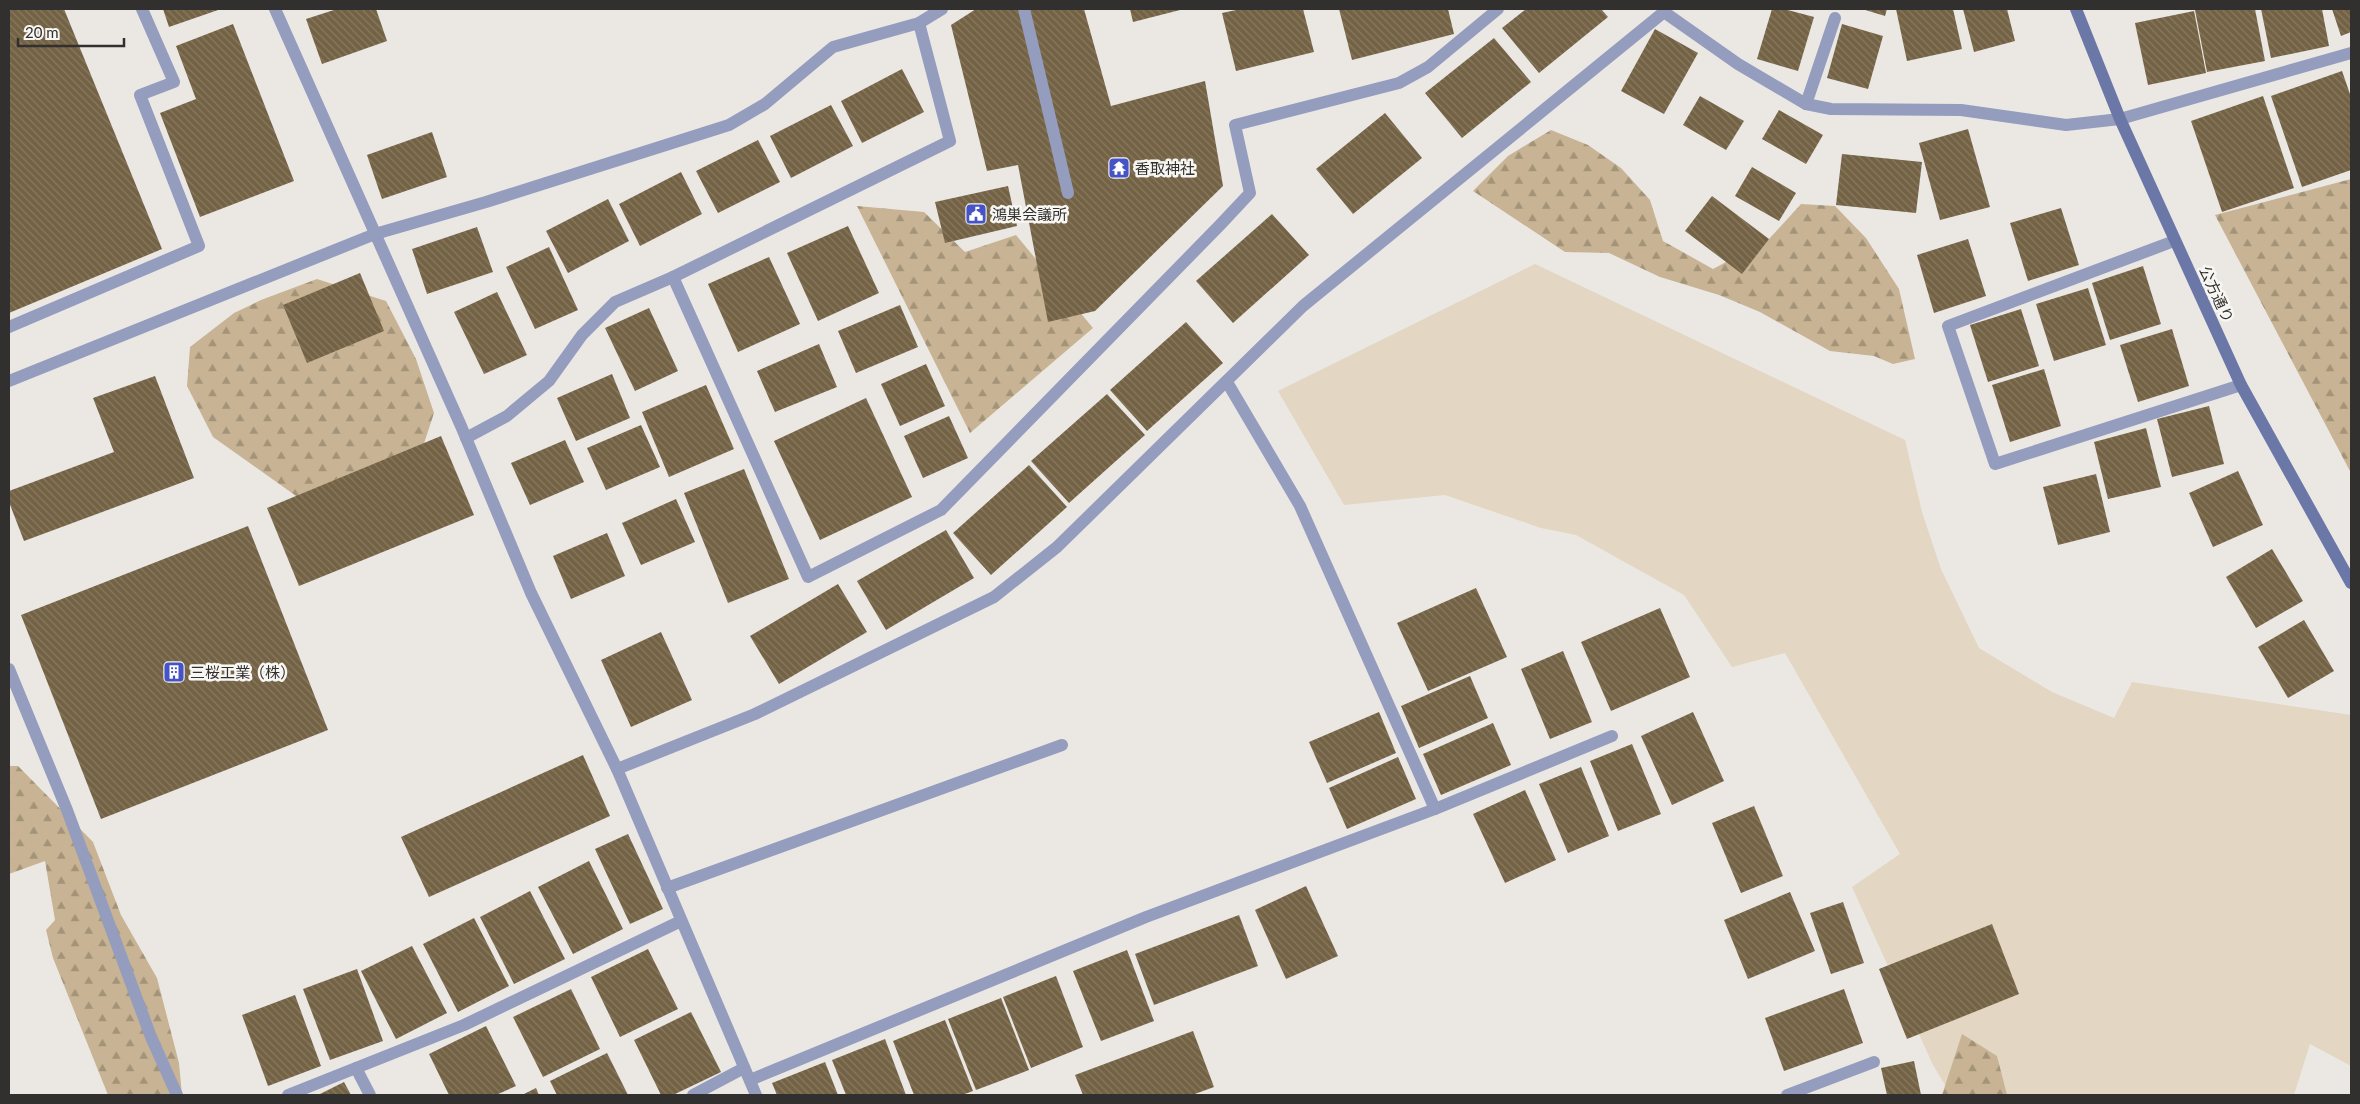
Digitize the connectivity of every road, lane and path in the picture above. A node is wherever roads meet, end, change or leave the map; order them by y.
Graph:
1 (142, 9) edge
2 (275, 9) edge
3 (942, 9) edge
4 (1024, 9) edge
5 (1498, 9) edge
6 (2076, 9) edge
7 (1664, 10) edge
8 (1835, 18) dead end
9 (918, 23) junction
10 (2351, 53) edge
11 (1806, 104) junction
12 (2120, 119) junction
13 (1068, 193) dead end
14 (375, 234) junction
15 (2174, 242) junction
16 (673, 277) junction
17 (9, 328) edge
18 (9, 381) edge
19 (1227, 382) junction
20 (2241, 385) junction
21 (466, 438) junction
22 (2351, 583) edge
23 (9, 669) edge
24 (1612, 736) dead end
25 (1062, 745) dead end
26 (616, 769) junction
27 (1435, 809) junction
28 (667, 888) junction
29 (680, 921) junction
30 (1874, 1062) dead end
31 (356, 1068) junction
32 (744, 1068) junction
33 (750, 1080) junction
34 (177, 1095) edge
35 (288, 1095) edge
36 (370, 1095) edge
37 (693, 1095) edge
38 (756, 1095) edge
39 (1787, 1095) edge

1 - 17 street
2 - 14 street
3 - 9 street
4 - 13 street
5 - 16 street
6 - 12 street, 公方通り
7 - 11 street
7 - 19 street
8 - 11 street
9 - 14 street
9 - 16 street
10 - 12 street
11 - 12 street
12 - 15 street, 公方通り
14 - 18 street
14 - 21 street
15 - 20 street, 公方通り
15 - 20 street
16 - 21 street
19 - 26 street
19 - 27 street
20 - 22 street, 公方通り
21 - 26 street
23 - 34 street
24 - 27 street
25 - 28 street
26 - 28 street
27 - 33 street
28 - 29 street
29 - 31 street
29 - 32 street
30 - 39 street
31 - 35 street
31 - 36 street
32 - 33 street
32 - 37 street
33 - 38 street

